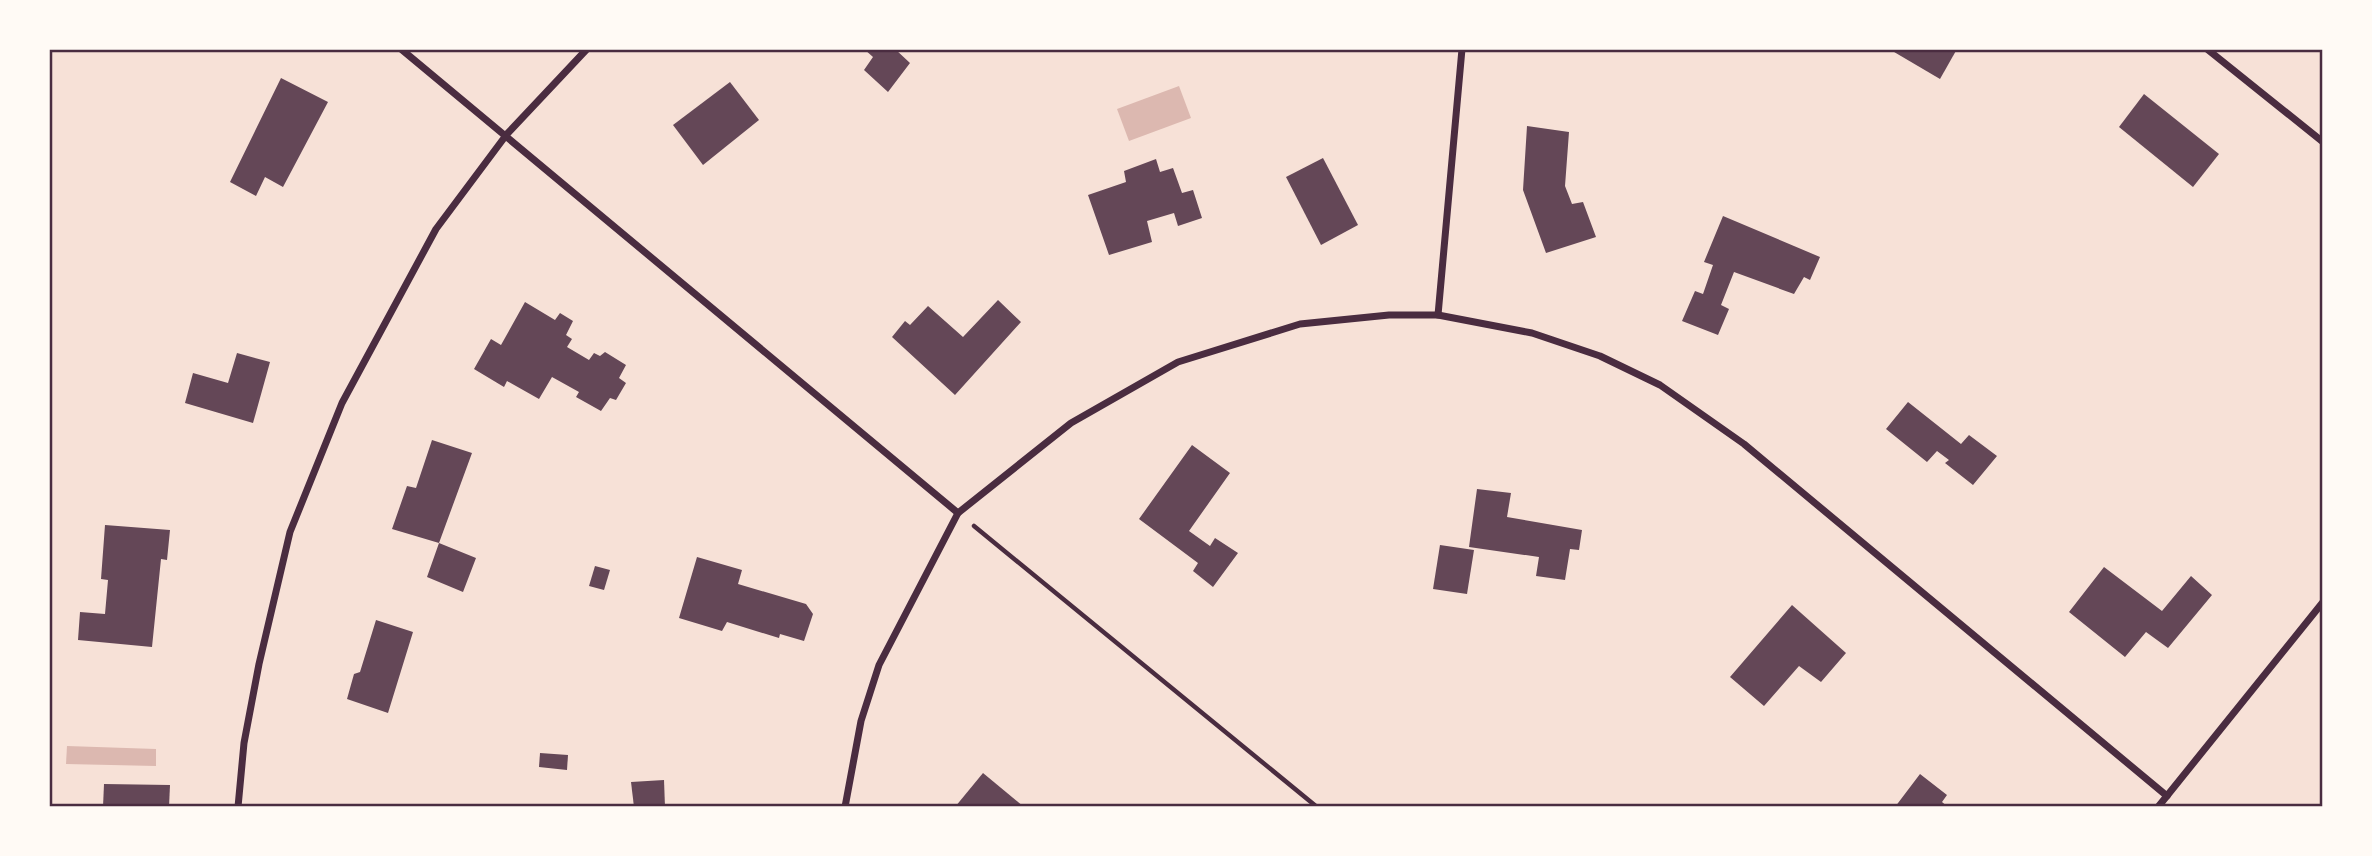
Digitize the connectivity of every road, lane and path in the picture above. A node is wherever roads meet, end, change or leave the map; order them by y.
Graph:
1 (401, 49) edge
2 (587, 49) edge
3 (1462, 49) edge
4 (2207, 49) edge
5 (506, 134) junction
6 (2323, 142) edge
7 (1437, 315) junction
8 (958, 513) junction
9 (2323, 603) edge
10 (2167, 796) junction
11 (238, 807) edge
12 (845, 807) edge
13 (1317, 807) edge
14 (2158, 807) edge

1 - 5 street
2 - 5 street
3 - 7 street
4 - 6 street
5 - 8 street
5 - 11 street
7 - 8 street
7 - 10 street
8 - 12 street
8 - 13 path
9 - 10 street
10 - 14 street

